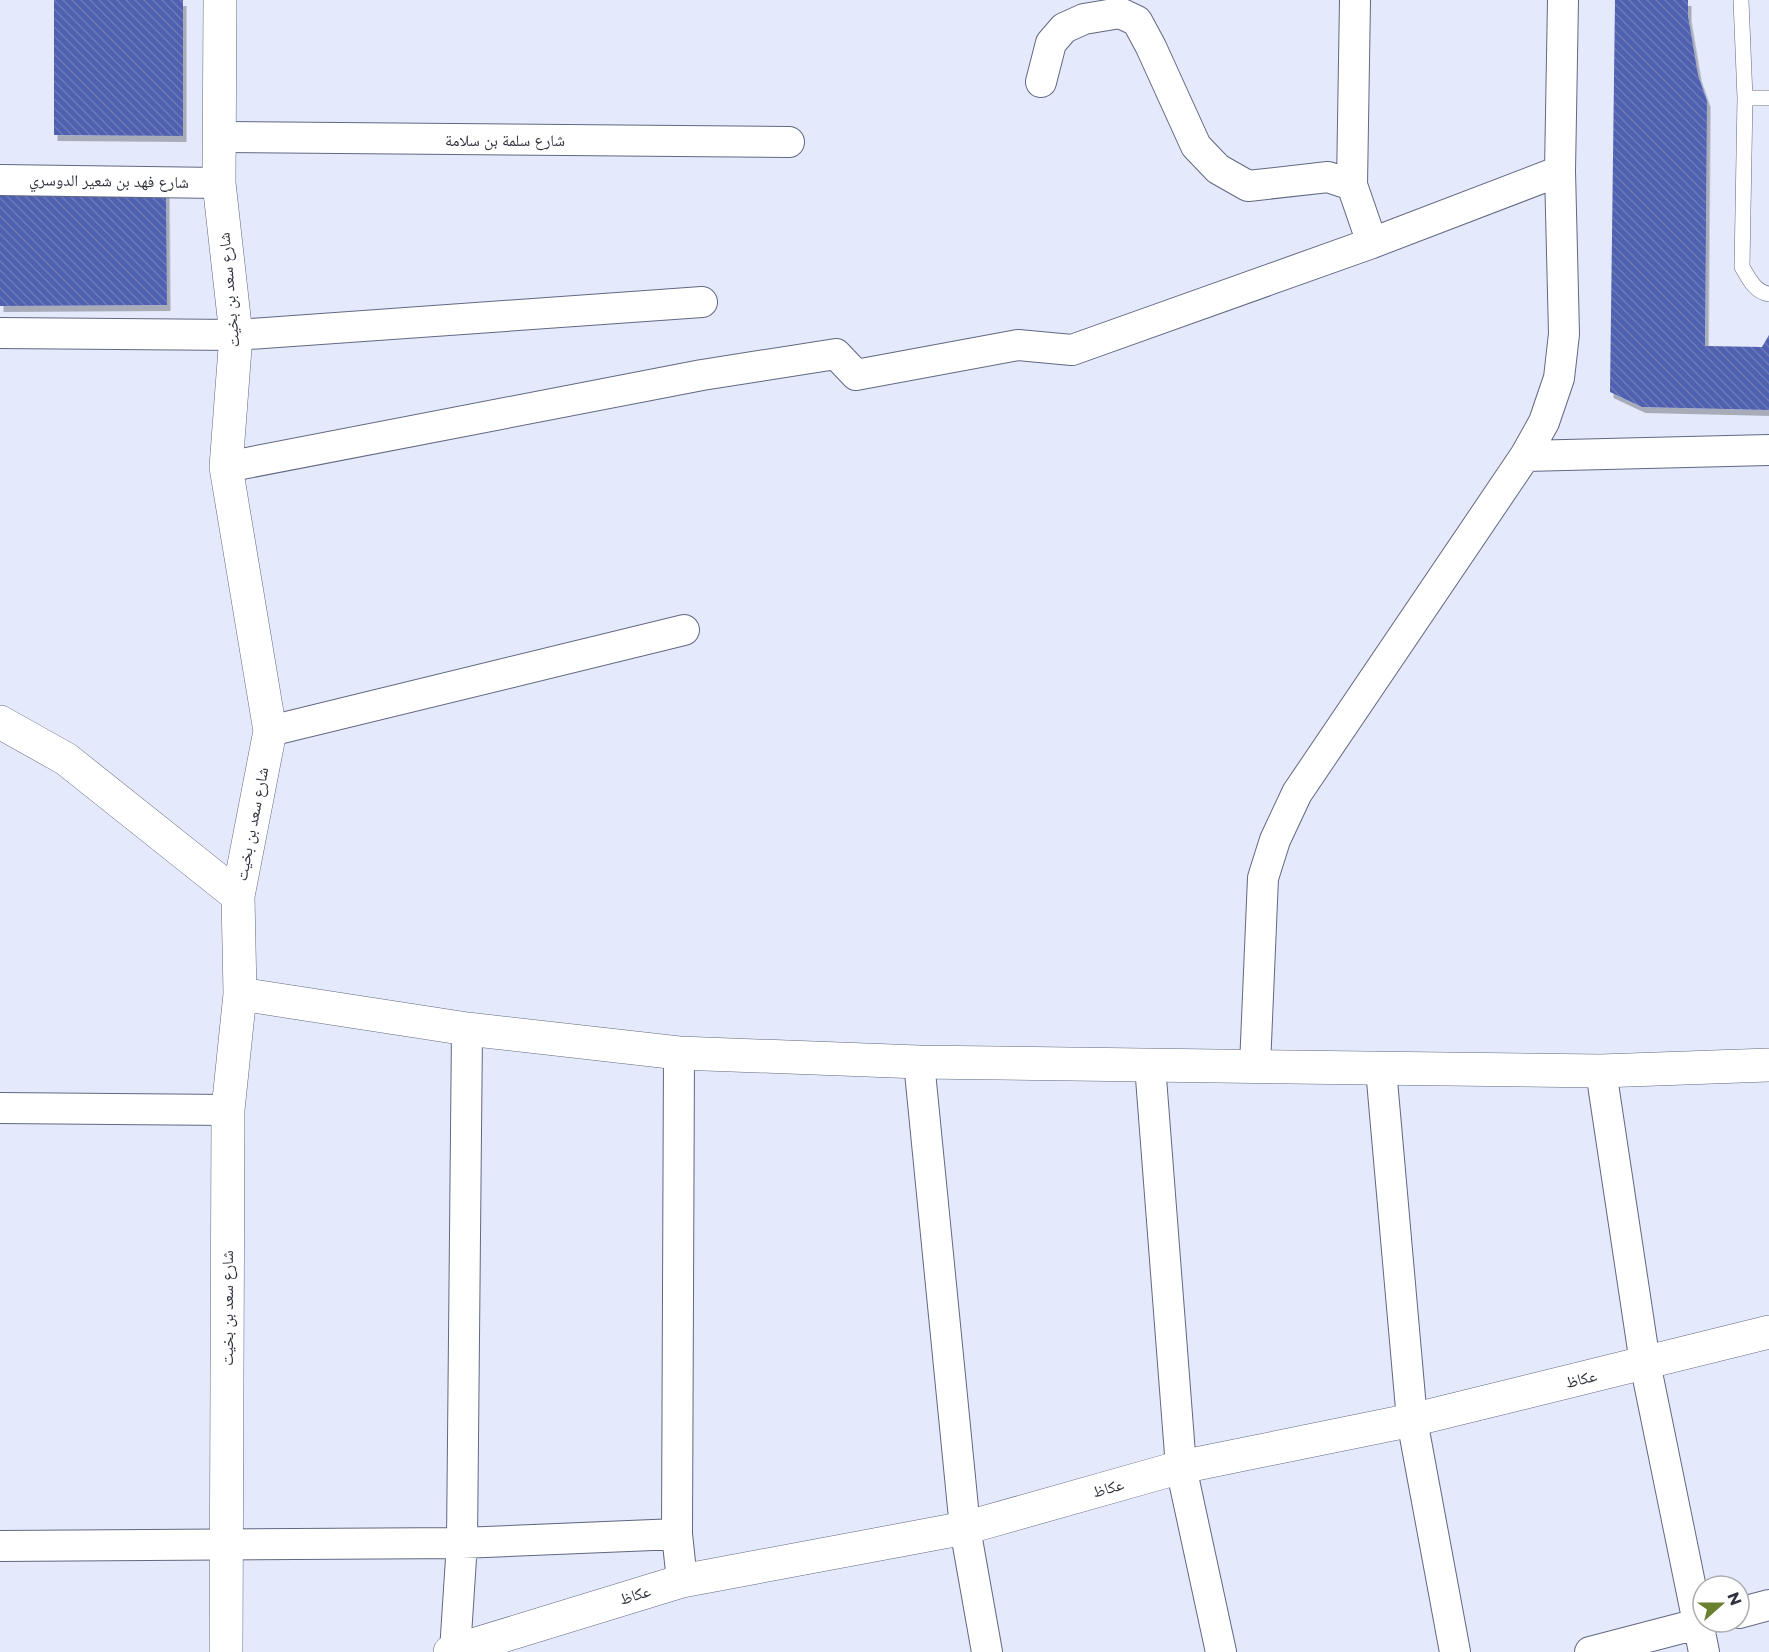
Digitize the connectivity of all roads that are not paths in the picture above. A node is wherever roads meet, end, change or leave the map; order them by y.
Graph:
1 (220, 0) edge
2 (1356, 0) edge
3 (1563, 0) edge
4 (1741, 0) edge
5 (1041, 82) dead end
6 (1745, 98) junction
7 (1769, 98) edge
8 (220, 137) junction
9 (789, 142) dead end
10 (1560, 171) junction
11 (0, 180) edge
12 (219, 183) junction
13 (1352, 185) junction
14 (1372, 243) junction
15 (1769, 294) edge
16 (702, 302) dead end
17 (0, 333) edge
18 (236, 335) junction
19 (1769, 450) edge
20 (1525, 456) junction
21 (226, 467) junction
22 (684, 630) dead end
23 (0, 722) edge
24 (270, 732) junction
25 (238, 896) junction
26 (240, 994) junction
27 (467, 1029) junction
28 (679, 1053) junction
29 (919, 1062) junction
30 (1150, 1065) junction
31 (1769, 1065) edge
32 (1255, 1066) junction
33 (1382, 1069) junction
34 (1601, 1071) junction
35 (0, 1108) edge
36 (228, 1110) junction
37 (1769, 1332) edge
38 (1645, 1364) junction
39 (1412, 1420) junction
40 (1181, 1467) junction
41 (965, 1528) junction
42 (677, 1534) junction
43 (462, 1543) junction
44 (0, 1546) edge
45 (225, 1546) junction
46 (682, 1581) junction
47 (1691, 1581) edge
48 (1769, 1605) edge
49 (1751, 1610) edge
50 (1696, 1634) edge
51 (452, 1651) edge
52 (226, 1652) edge
53 (987, 1652) edge
54 (1221, 1652) edge
55 (1455, 1652) edge
56 (1590, 1652) edge

1 - 8 street, شارع سعد بن بخيت
2 - 13 street
3 - 10 street
4 - 6 lane
5 - 13 street
6 - 7 lane
6 - 15 lane
8 - 9 street, شارع سلمة بن سلامة
8 - 12 street, شارع سعد بن بخيت
10 - 14 street
10 - 20 street
11 - 12 street, شارع فهد بن شعير الدوسري
12 - 18 street, شارع سعد بن بخيت
13 - 14 street
14 - 21 street
16 - 18 street
17 - 18 street
18 - 21 street, شارع سعد بن بخيت
19 - 20 street
20 - 32 street
21 - 24 street, شارع سعد بن بخيت
22 - 24 street
23 - 25 street
24 - 25 street, شارع سعد بن بخيت
25 - 26 street, شارع سعد بن بخيت
26 - 27 street
26 - 36 street, شارع سعد بن بخيت
27 - 28 street
27 - 43 street
28 - 29 street
28 - 42 street
29 - 30 street
29 - 41 street
30 - 32 street
30 - 40 street
31 - 34 street
32 - 33 street
33 - 34 street
33 - 39 street
34 - 38 street
35 - 36 street
36 - 45 street, شارع سعد بن بخيت
37 - 38 street, عكاظ
38 - 39 street, عكاظ
38 - 47 street
39 - 40 street, عكاظ
39 - 55 street
40 - 41 street, عكاظ
40 - 54 street
41 - 46 street, عكاظ
41 - 53 street
42 - 43 street
42 - 46 street
43 - 45 street
43 - 51 street
44 - 45 street
45 - 52 street, شارع سعد بن بخيت
46 - 51 street, عكاظ
48 - 49 street
50 - 56 street

